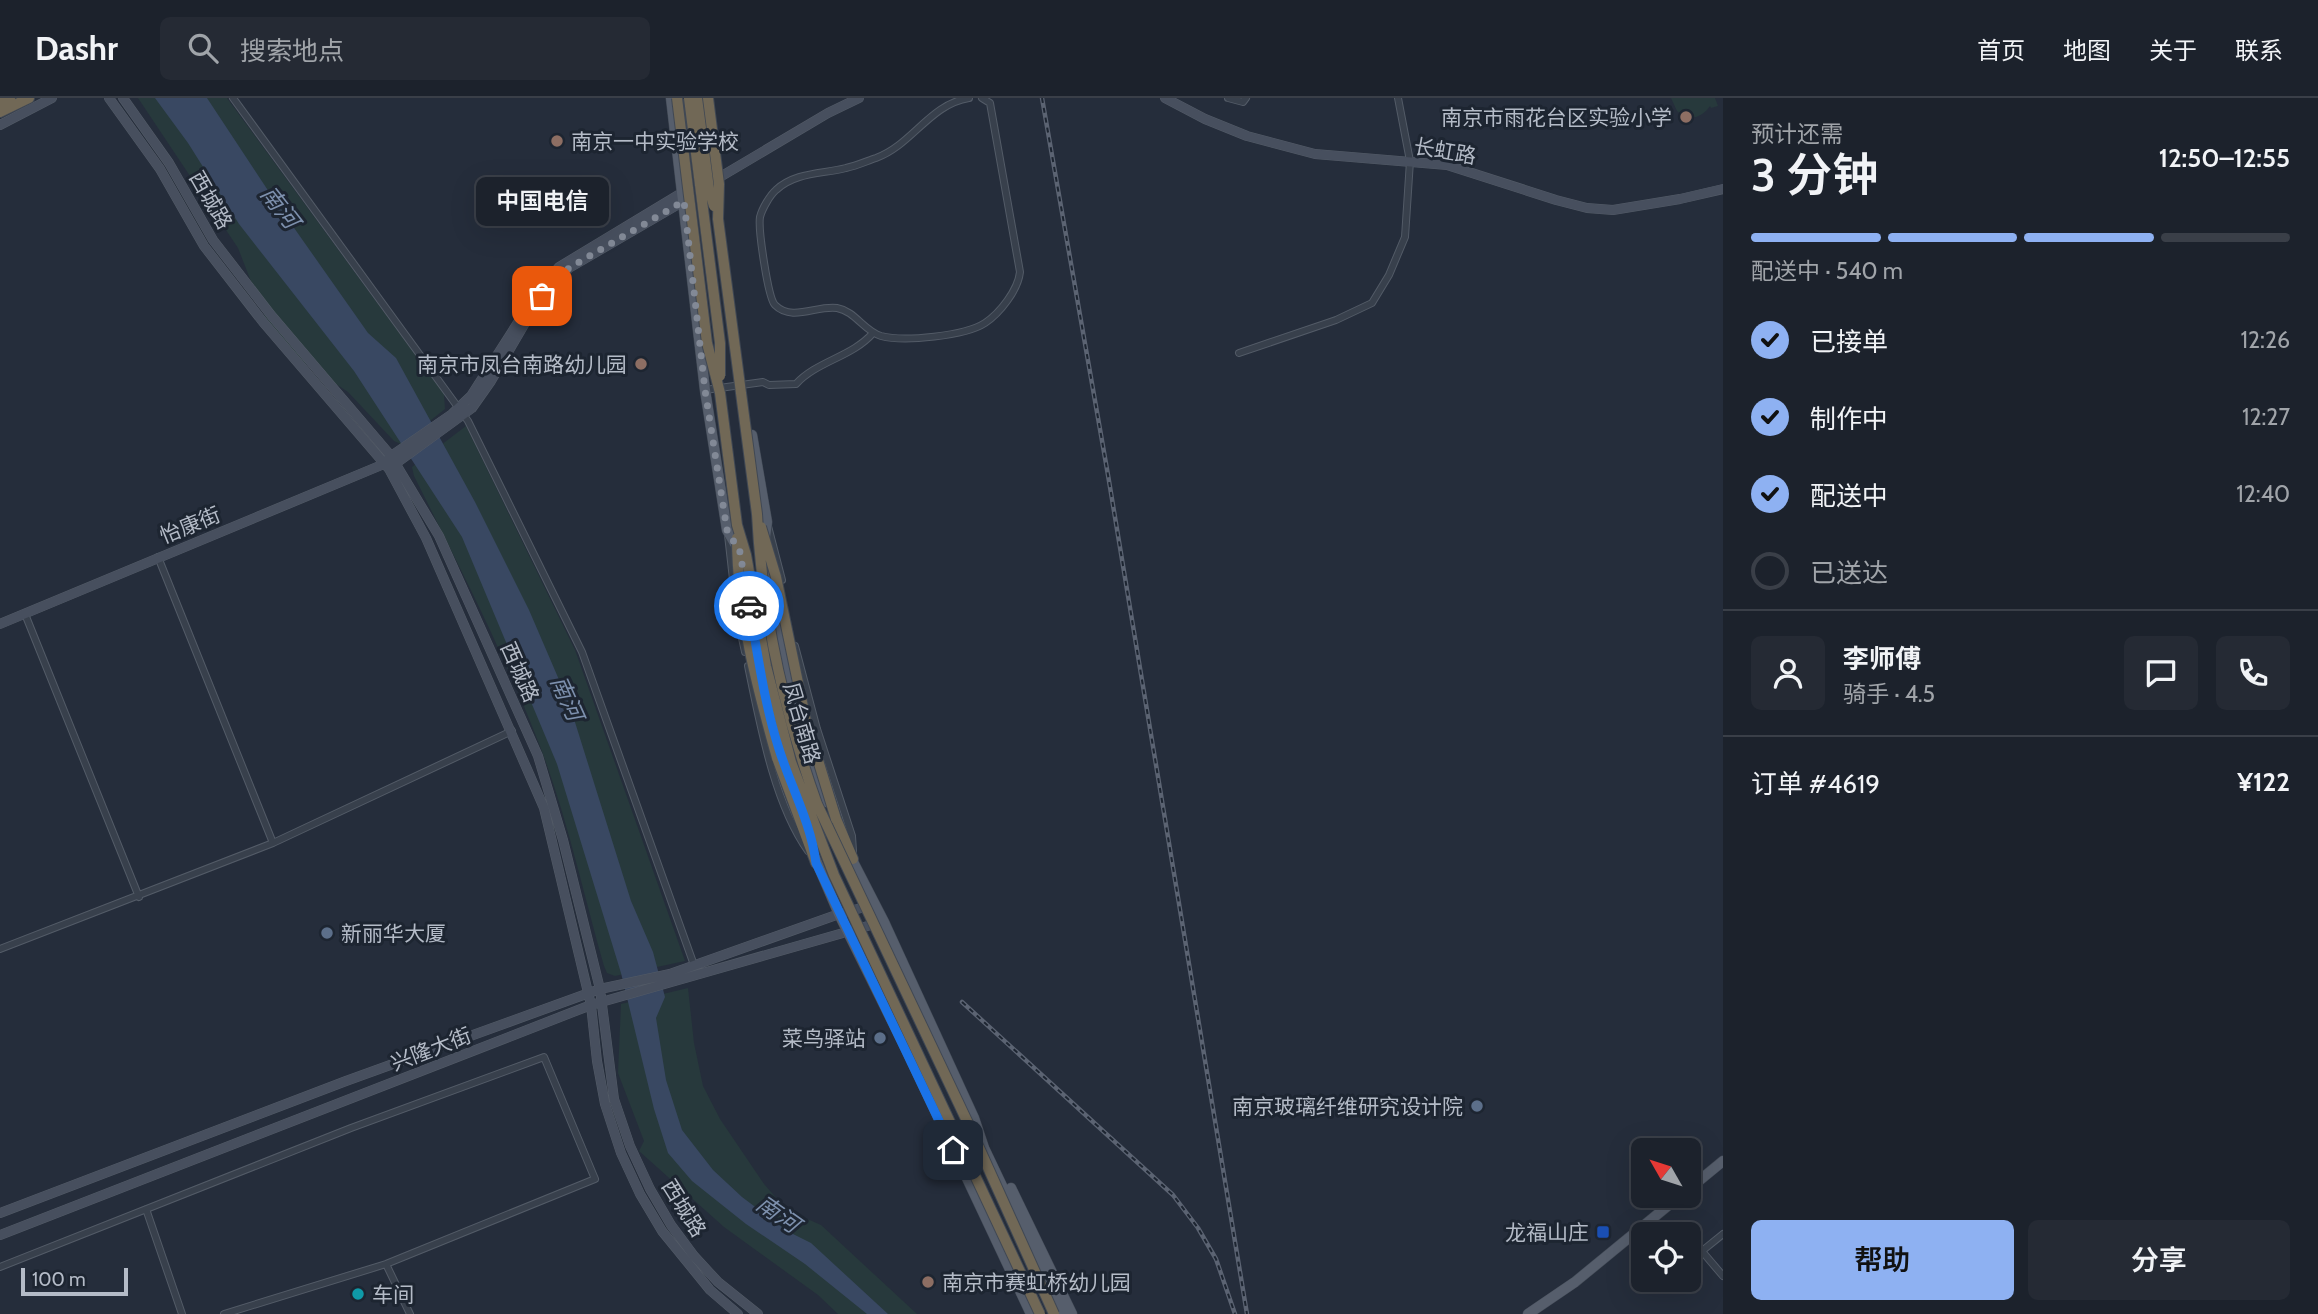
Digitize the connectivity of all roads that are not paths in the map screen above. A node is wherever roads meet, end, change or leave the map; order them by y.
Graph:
1 (10, 98) edge
2 (29, 98) edge
3 (52, 98) edge
4 (108, 98) edge
5 (123, 98) edge
6 (233, 98) edge
7 (671, 98) edge
8 (677, 98) edge
9 (689, 98) edge
10 (697, 98) edge
11 (708, 98) edge
12 (859, 98) edge
13 (969, 98) edge
14 (982, 98) edge
15 (1165, 98) edge
16 (1228, 98) edge
17 (1246, 98) edge
18 (1398, 98) edge
19 (0, 103) edge
20 (0, 112) edge
21 (0, 125) edge
22 (1410, 161) junction
23 (716, 180) junction
24 (1723, 189) edge
25 (684, 196) junction
26 (718, 219) junction
27 (873, 333) junction
28 (1240, 353) dead end
29 (743, 384) junction
30 (705, 390) junction
31 (720, 393) junction
32 (461, 411) junction
33 (393, 460) junction
34 (757, 514) junction
35 (767, 522) junction
36 (732, 527) junction
37 (158, 557) junction
38 (25, 614) junction
39 (0, 624) edge
40 (512, 730) junction
41 (273, 843) junction
42 (853, 859) junction
43 (816, 863) junction
44 (139, 897) junction
45 (874, 904) junction
46 (839, 914) junction
47 (884, 922) junction
48 (847, 930) junction
49 (0, 949) edge
50 (694, 965) junction
51 (671, 979) junction
52 (600, 989) junction
53 (589, 994) junction
54 (602, 1003) junction
55 (591, 1005) junction
56 (608, 1060) junction
57 (597, 1061) junction
58 (974, 1118) junction
59 (1723, 1161) edge
60 (1701, 1179) edge
61 (1665, 1208) edge
62 (146, 1209) junction
63 (0, 1213) edge
64 (1723, 1234) edge
65 (0, 1235) edge
66 (1702, 1251) joint
67 (386, 1264) junction
68 (0, 1267) edge
69 (1723, 1276) edge
70 (1543, 1310) edge
71 (182, 1314) edge
72 (224, 1314) edge
73 (410, 1314) edge
74 (738, 1314) edge
75 (758, 1314) edge
76 (1031, 1314) edge
77 (1040, 1314) edge
78 (1054, 1314) edge
79 (1063, 1314) edge
80 (1072, 1314) edge
81 (1528, 1314) edge

1 - 19 highway
2 - 20 highway
3 - 21 main road
4 - 33 main road, 西城路
5 - 33 main road, 西城路
6 - 32 street
7 - 25 main road, 凤台南路
8 - 31 highway, 凤台南路, bridge
9 - 31 highway, bridge
10 - 26 highway, bridge
11 - 23 main road, 凤台南路
11 - 26 highway, bridge
12 - 23 main road
13 - 27 street
14 - 27 street
15 - 22 main road, 长虹路
16 - 17 street
18 - 22 street
22 - 24 main road, 长虹路
22 - 28 street
23 - 25 main road
23 - 29 main road, 凤台南路
25 - 30 main road, 凤台南路
25 - 32 main road, 怡康街
26 - 34 highway, 凤台南路, bridge
27 - 29 street
29 - 30 street
29 - 35 main road, 凤台南路
30 - 36 main road, 凤台南路
31 - 36 highway, 凤台南路, bridge
32 - 33 main road, 怡康街
32 - 50 street
33 - 37 main road, 怡康街
33 - 40 main road, 西城路
33 - 52 main road, 西城路
34 - 42 highway, bridge
34 - 78 highway, 凤台南路, bridge
35 - 42 street
35 - 42 main road, 凤台南路
36 - 43 main road, 凤台南路
36 - 43 highway, bridge
36 - 77 highway, 凤台南路, bridge
37 - 38 main road, 怡康街
37 - 41 street
38 - 39 main road, 怡康街
38 - 44 street
40 - 41 street
40 - 53 main road, 西城路
41 - 44 street
42 - 45 main road, 凤台南路
43 - 46 main road, 凤台南路
44 - 49 street
45 - 46 main road, 兴隆大街
45 - 47 main road, 凤台南路
46 - 48 main road, 凤台南路
46 - 50 main road, 兴隆大街
47 - 48 main road, 兴隆大街
47 - 58 main road, 凤台南路
48 - 51 main road, 兴隆大街
48 - 76 main road, 凤台南路
50 - 51 main road, 兴隆大街
51 - 52 main road, 兴隆大街
51 - 54 main road, 兴隆大街
52 - 53 main road, 兴隆大街
52 - 54 main road, 西城路
53 - 55 main road, 西城路
53 - 63 main road, 兴隆大街
54 - 55 main road, 兴隆大街
54 - 56 main road, 西城路
55 - 57 main road, 西城路
55 - 65 main road, 兴隆大街
56 - 57 main road
56 - 75 main road, 西城路
57 - 74 main road, 西城路
58 - 79 main road, 凤台南路
58 - 80 main road, 凤台南路
59 - 60 main road
61 - 70 main road
62 - 67 street
62 - 68 street
62 - 71 street
64 - 66 street
66 - 69 street
67 - 72 street
67 - 73 street
70 - 81 main road

